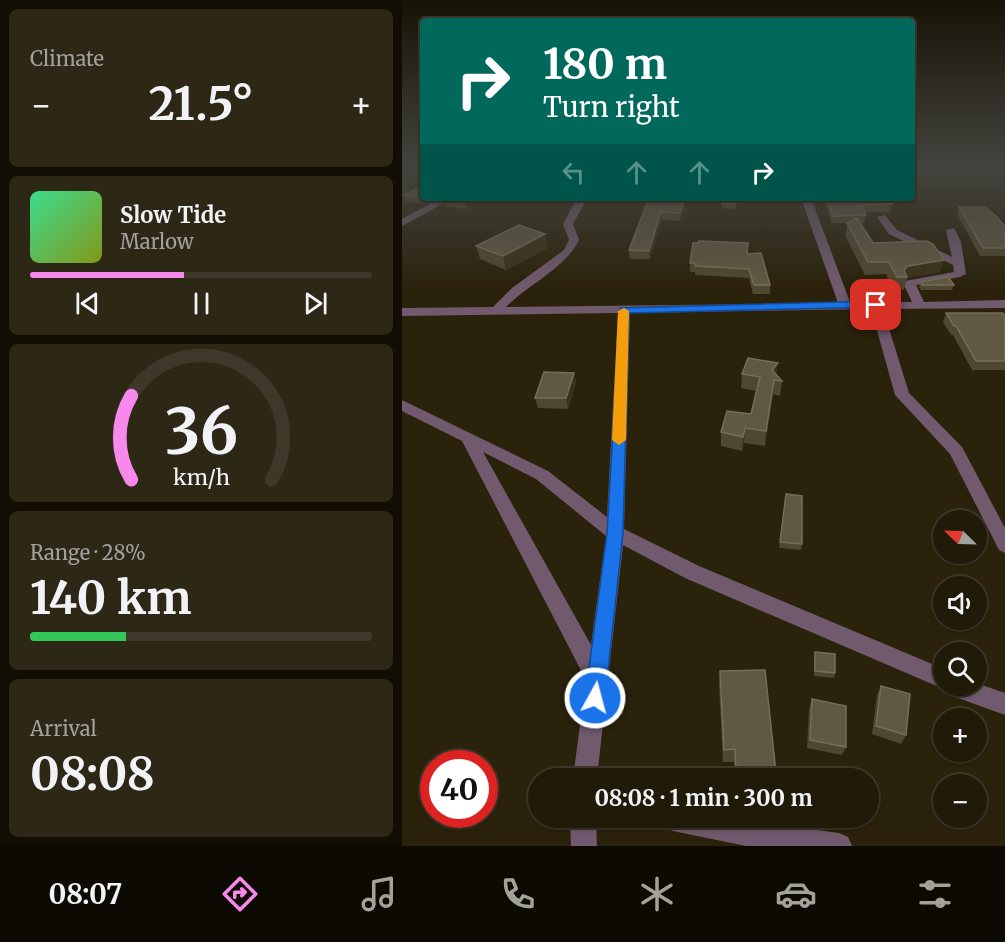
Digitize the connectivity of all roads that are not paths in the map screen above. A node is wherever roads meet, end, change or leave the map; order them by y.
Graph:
1 (431, 207) edge
2 (577, 207) edge
3 (809, 207) edge
4 (882, 217) dead end
5 (402, 223) edge
6 (951, 230) dead end
7 (957, 263) junction
8 (1005, 304) edge
9 (876, 305) junction
10 (920, 305) junction
11 (845, 306) junction
12 (497, 310) junction
13 (624, 310) junction
14 (402, 312) edge
15 (402, 405) edge
16 (467, 437) junction
17 (615, 533) junction
18 (1005, 545) edge
19 (933, 675) edge
20 (597, 678) junction
21 (983, 696) edge
22 (1005, 704) edge
23 (586, 768) edge
24 (584, 828) edge
25 (713, 828) edge
26 (584, 846) edge
27 (839, 846) edge

1 - 5 street
2 - 12 street
3 - 11 street
4 - 7 street
6 - 7 street
7 - 10 street
8 - 10 street
9 - 10 street
9 - 11 street
9 - 18 street
11 - 13 street
12 - 13 street
12 - 14 street
13 - 17 street
15 - 16 street
16 - 17 street
16 - 20 street
17 - 19 street
17 - 20 street
20 - 23 street
21 - 22 street
24 - 26 street
25 - 27 street

